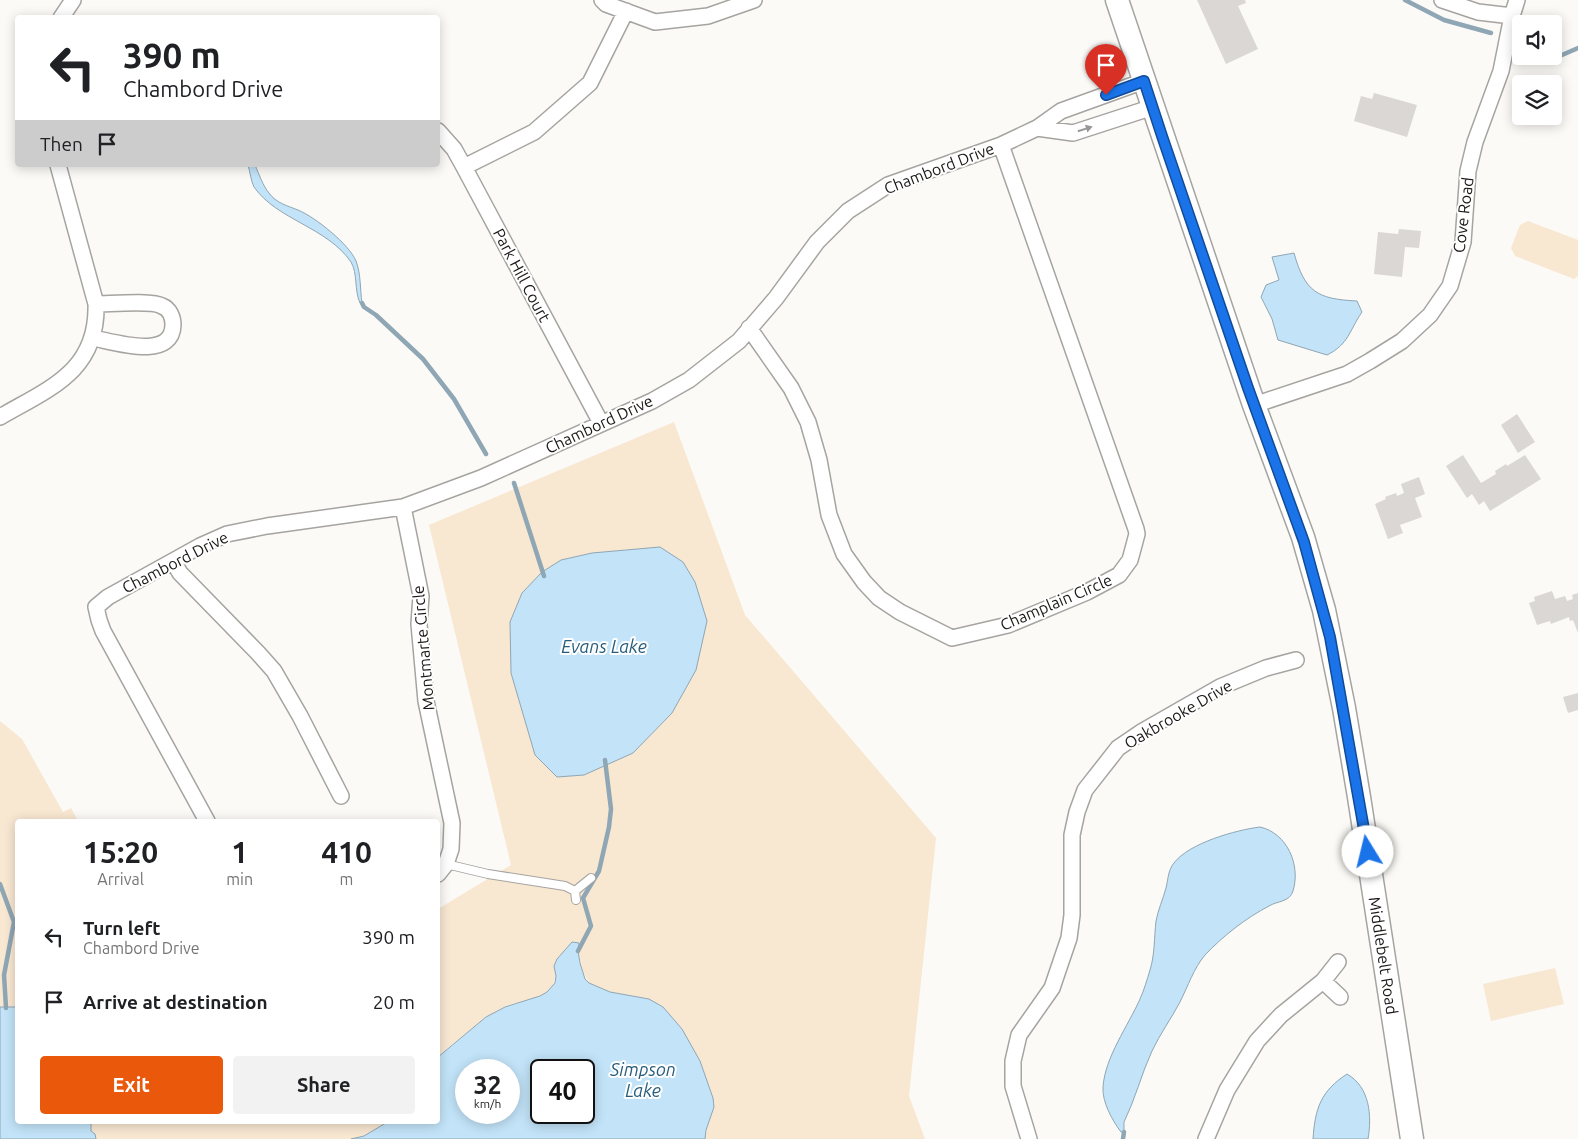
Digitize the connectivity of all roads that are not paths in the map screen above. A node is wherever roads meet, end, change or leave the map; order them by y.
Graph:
1 (73, 0) edge
2 (602, 0) edge
3 (754, 0) edge
4 (1116, 0) edge
5 (1442, 0) edge
6 (1517, 0) edge
7 (626, 11) junction
8 (63, 15) edge
9 (1512, 15) edge
10 (1512, 16) joint
11 (1144, 81) junction
12 (1152, 107) junction
13 (1037, 128) junction
14 (440, 133) edge
15 (1001, 145) junction
16 (59, 167) edge
17 (464, 167) junction
18 (96, 304) junction
19 (749, 328) junction
20 (93, 338) junction
21 (1254, 405) junction
22 (0, 417) edge
23 (601, 423) junction
24 (403, 507) junction
25 (173, 561) junction
26 (1296, 660) dead end
27 (341, 796) dead end
28 (206, 819) edge
29 (442, 869) edge
30 (591, 878) dead end
31 (575, 891) junction
32 (576, 900) dead end
33 (1338, 962) dead end
34 (1323, 981) junction
35 (1340, 997) dead end
36 (1029, 1139) edge
37 (1206, 1139) edge
38 (1412, 1139) edge

1 - 8 street
2 - 7 street
3 - 7 street
4 - 11 street, Middlebelt Road
5 - 10 street
6 - 9 street, Cove Road
7 - 17 street
10 - 21 street, Cove Road
11 - 12 street, Middlebelt Road
11 - 13 street, Chambord Drive
13 -> 12 street
12 - 21 street, Middlebelt Road
13 - 15 street, Chambord Drive
14 - 17 street, Park Hill Court
15 - 19 street, Chambord Drive
15 - 19 street, Champlain Circle
16 - 18 street
17 - 23 street, Park Hill Court
18 - 20 street
18 - 20 street
19 - 23 street, Chambord Drive
20 - 22 street
21 - 38 street, Middlebelt Road
23 - 24 street, Chambord Drive
24 - 25 street, Chambord Drive
24 - 29 street, Montmarte Circle
25 - 27 street
25 - 28 street, Chambord Drive
26 - 36 street, Oakbrooke Drive
29 - 31 lane
30 - 31 lane
31 - 32 lane
33 - 34 street
34 - 35 street
34 - 37 street

